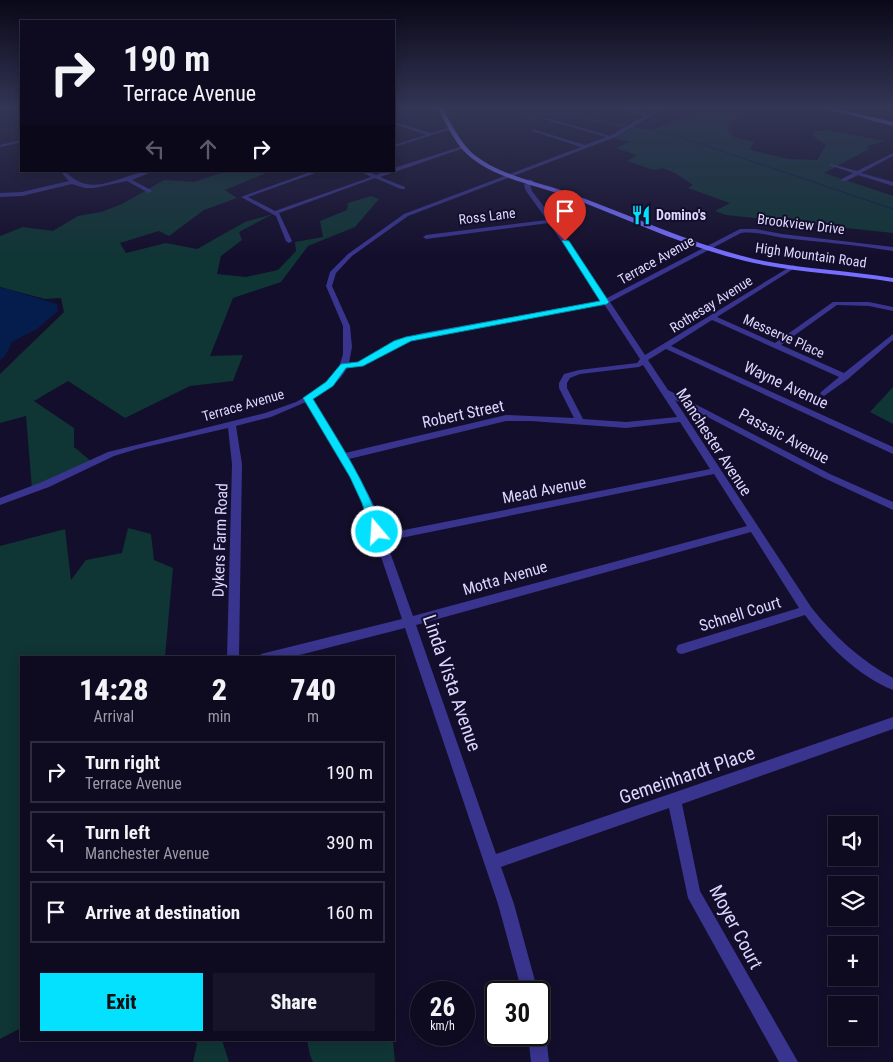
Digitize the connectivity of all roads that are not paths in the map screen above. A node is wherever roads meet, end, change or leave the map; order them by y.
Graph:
1 (431, 158) edge
2 (475, 158) edge
3 (559, 158) edge
4 (886, 158) edge
5 (831, 165) dead end
6 (395, 170) edge
7 (63, 172) edge
8 (149, 172) edge
9 (316, 172) edge
10 (364, 172) edge
11 (390, 172) edge
12 (856, 173) junction
13 (514, 175) junction
14 (376, 177) junction
15 (127, 179) junction
16 (844, 180) dead end
17 (530, 181) junction
18 (73, 182) junction
19 (893, 184) edge
20 (542, 186) junction
21 (403, 188) dead end
22 (149, 191) dead end
23 (532, 194) junction
24 (0, 195) edge
25 (275, 213) junction
26 (552, 221) junction
27 (426, 237) dead end
28 (289, 241) dead end
29 (709, 247) junction
30 (893, 249) edge
31 (793, 268) junction
32 (893, 280) edge
33 (605, 302) junction
34 (893, 309) edge
35 (713, 318) junction
36 (893, 336) edge
37 (666, 346) junction
38 (775, 346) junction
39 (643, 361) junction
40 (344, 366) junction
41 (845, 377) junction
42 (662, 390) junction
43 (824, 394) dead end
44 (308, 398) junction
45 (680, 419) junction
46 (580, 422) junction
47 (232, 424) junction
48 (893, 451) edge
49 (343, 457) junction
50 (715, 470) junction
51 (0, 502) edge
52 (893, 506) edge
53 (752, 528) junction
54 (379, 538) junction
55 (807, 610) junction
56 (409, 622) junction
57 (682, 649) dead end
58 (233, 656) edge
59 (273, 656) edge
60 (893, 684) edge
61 (893, 723) edge
62 (674, 800) junction
63 (492, 863) junction
64 (527, 981) edge
65 (538, 1046) edge
66 (540, 1062) edge
67 (789, 1062) edge

1 - 6 street
2 - 13 street, High Mountain Road
3 - 13 street
4 - 12 street
5 - 12 street
7 - 18 street
8 - 15 street
9 - 25 street
10 - 14 street
11 - 14 street
12 - 16 street
12 - 19 street
13 - 17 street, High Mountain Road
13 - 40 street
14 - 21 street
14 - 25 street
15 - 18 street
15 - 22 street
17 - 20 street, High Mountain Road
17 - 23 street, Manchester Avenue
18 - 24 street
20 - 23 street
20 - 29 street, High Mountain Road
23 - 26 street, Manchester Avenue
25 - 28 street
26 - 27 street, Ross Lane
26 - 33 street, Manchester Avenue
29 - 30 street, Brookview Drive
29 - 31 street, High Mountain Road
29 - 33 street, Terrace Avenue
31 - 32 street, High Mountain Road
31 - 35 street, Rothesay Avenue
33 - 39 street, Manchester Avenue
33 - 40 street, Terrace Avenue
34 - 38 street
35 - 37 street, Rothesay Avenue
35 - 38 street, Messerve Place
36 - 41 street
37 - 39 street, Rothesay Avenue
37 - 48 street, Wayne Avenue
38 - 41 street, Messerve Place
39 - 42 street, Manchester Avenue
39 - 46 street, Rothesay Avenue
40 - 44 street, Terrace Avenue
41 - 43 street
42 - 45 street, Manchester Avenue
42 - 52 street, Passaic Avenue
44 - 47 street, Terrace Avenue
44 - 49 street, Linda Vista Avenue
45 - 46 street, Robert Street
45 - 50 street, Manchester Avenue
46 - 49 street, Robert Street
47 - 51 street, Terrace Avenue
47 - 58 street, Dykers Farm Road
49 - 54 street, Linda Vista Avenue
50 - 53 street, Manchester Avenue
50 - 54 street, Mead Avenue
53 - 55 street, Manchester Avenue
53 - 56 street, Motta Avenue
54 - 56 street, Linda Vista Avenue
55 - 57 street, Schnell Court
55 - 60 street, Manchester Avenue
56 - 59 street, Motta Avenue
56 - 63 street, Linda Vista Avenue
61 - 62 street, Gemeinhardt Place
62 - 63 street, Gemeinhardt Place
62 - 67 street, Moyer Court
63 - 64 street, Linda Vista Avenue
65 - 66 street

